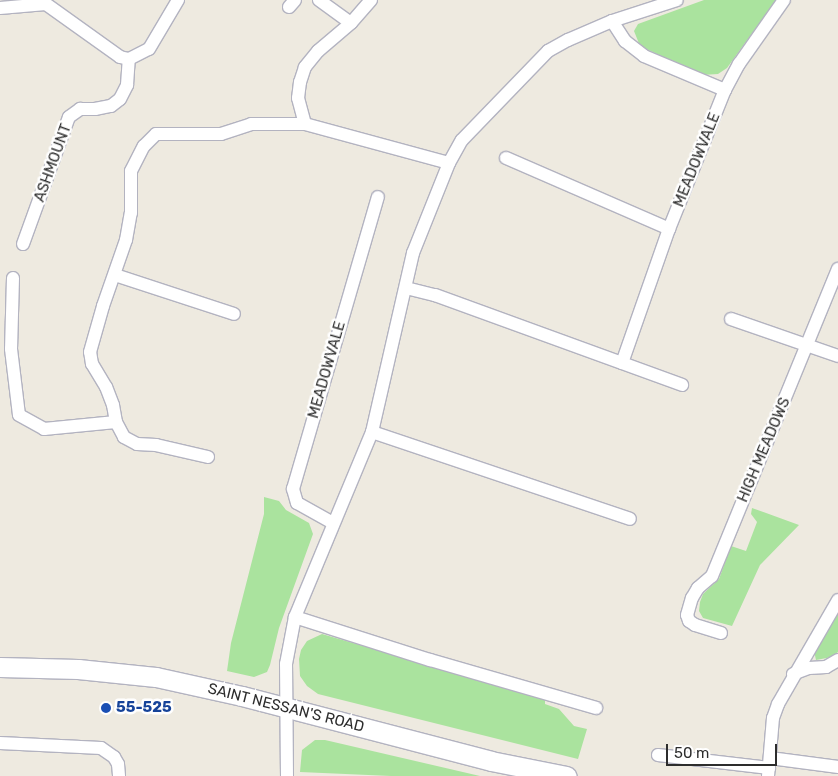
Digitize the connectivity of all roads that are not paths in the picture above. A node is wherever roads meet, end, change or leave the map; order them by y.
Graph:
1 (178, 0) edge
2 (319, 0) edge
3 (371, 0) edge
4 (677, 0) edge
5 (784, 0) edge
6 (46, 2) edge
7 (0, 8) edge
8 (612, 21) junction
9 (350, 23) junction
10 (129, 59) junction
11 (725, 90) junction
12 (305, 124) junction
13 (506, 158) dead end
14 (449, 163) junction
15 (378, 197) dead end
16 (668, 229) junction
17 (23, 244) dead end
18 (838, 269) edge
19 (115, 275) junction
20 (13, 278) dead end
21 (406, 288) junction
22 (234, 314) dead end
23 (731, 319) dead end
24 (808, 345) junction
25 (838, 356) edge
26 (622, 363) junction
27 (682, 385) dead end
28 (116, 422) junction
29 (372, 432) junction
30 (208, 457) dead end
31 (630, 520) dead end
32 (333, 523) junction
33 (838, 600) edge
34 (295, 617) junction
35 (721, 633) dead end
36 (838, 660) edge
37 (0, 667) edge
38 (793, 674) junction
39 (285, 708) junction
40 (596, 708) dead end
41 (0, 743) edge
42 (658, 755) dead end
43 (838, 767) edge
44 (769, 768) edge
45 (119, 776) edge
46 (287, 776) edge
47 (567, 776) edge

1 - 10 street
2 - 9 street
3 - 9 street
4 - 8 street
5 - 11 street, MEADOWVALE
6 - 7 street
6 - 10 street
8 - 11 street
8 - 14 street
9 - 12 street
10 - 17 street, ASHMOUNT
11 - 16 street, MEADOWVALE
12 - 14 street
12 - 19 street
13 - 16 street
14 - 21 street
15 - 32 street, MEADOWVALE
16 - 26 street, MEADOWVALE
18 - 24 street, HIGH MEADOWS
19 - 22 street
19 - 28 street
20 - 28 street
21 - 26 street
21 - 29 street
23 - 24 street
24 - 25 street
24 - 35 street, HIGH MEADOWS
26 - 27 street
28 - 30 street
29 - 31 street
29 - 32 street
32 - 34 street
33 - 38 street
34 - 39 street
34 - 40 street
36 - 38 street
37 - 39 main road, SAINT NESSAN'S ROAD
38 - 44 street
39 - 46 street
39 - 47 main road, SAINT NESSAN'S ROAD
41 - 45 street
42 - 44 street
43 - 44 street

